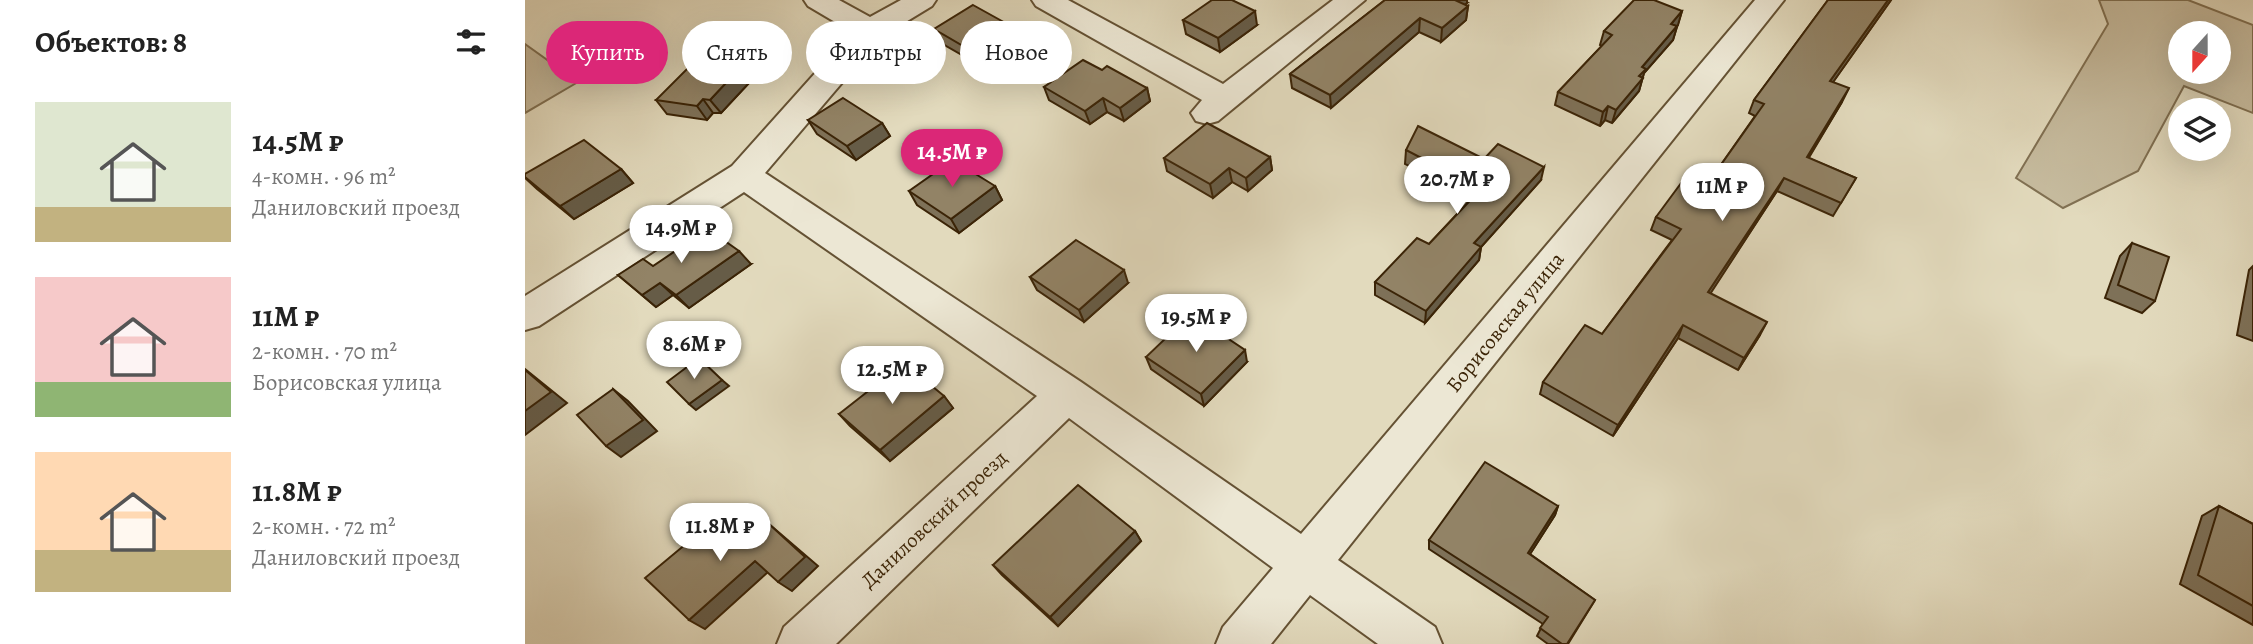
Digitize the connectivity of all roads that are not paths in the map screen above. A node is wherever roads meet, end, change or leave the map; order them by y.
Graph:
1 (818, 0) edge
2 (922, 0) edge
3 (1046, 0) edge
4 (1351, 0) edge
5 (1770, 0) edge
6 (854, 21) edge
7 (886, 21) edge
8 (823, 84) edge
9 (744, 175) junction
10 (525, 315) edge
11 (1067, 394) junction
12 (1306, 564) junction
13 (801, 644) edge
14 (1240, 644) edge
15 (1417, 644) edge

1 - 6 street
2 - 7 street
3 - 4 street
5 - 12 street, Борисовская улица
8 - 9 street
9 - 10 street
9 - 11 street
11 - 12 street
11 - 13 street, Даниловский проезд
12 - 14 street, Борисовская улица
12 - 15 street

